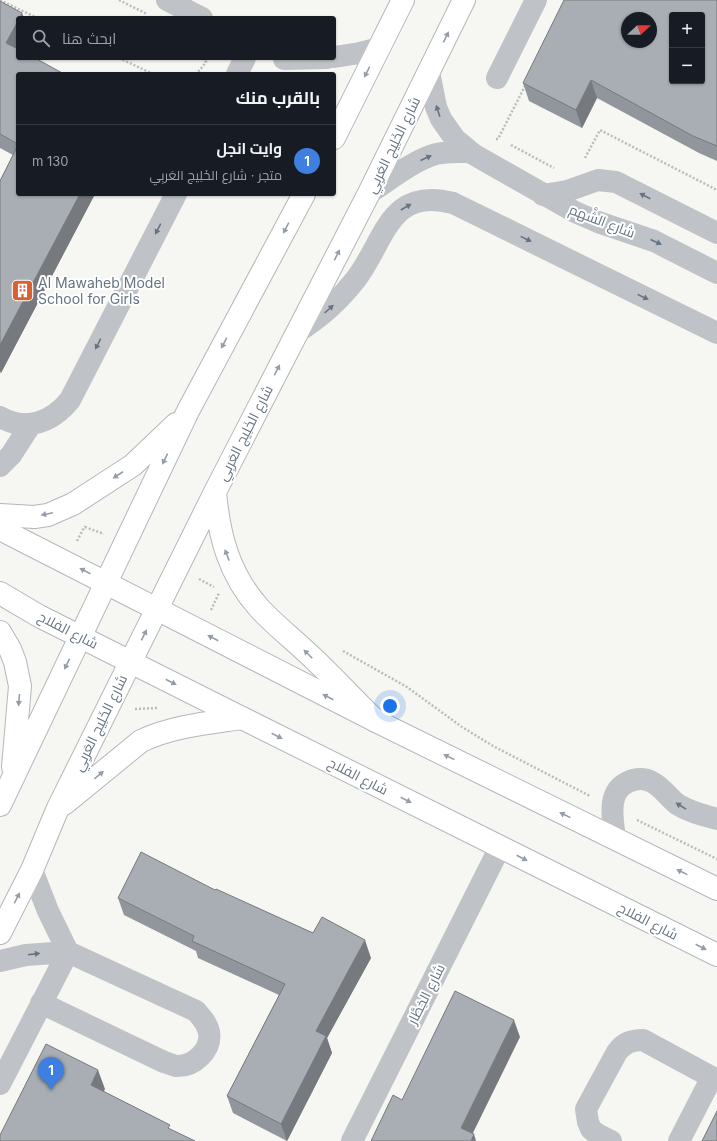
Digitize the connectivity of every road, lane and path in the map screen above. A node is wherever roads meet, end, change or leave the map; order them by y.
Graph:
1 (0, 0) edge
2 (118, 0) edge
3 (166, 0) edge
4 (403, 0) edge
5 (464, 0) edge
6 (536, 0) edge
7 (148, 15) dead end
8 (33, 16) edge
9 (198, 16) edge
10 (380, 48) junction
11 (336, 57) edge
12 (123, 60) edge
13 (204, 60) edge
14 (244, 60) edge
15 (314, 60) edge
16 (288, 64) edge
17 (149, 72) edge
18 (198, 72) edge
19 (238, 72) edge
20 (429, 72) junction
21 (497, 78) dead end
22 (526, 83) edge
23 (336, 134) edge
24 (493, 140) dead end
25 (470, 152) junction
26 (607, 180) junction
27 (369, 193) junction
28 (543, 194) junction
29 (175, 196) edge
30 (303, 196) edge
31 (587, 218) junction
32 (717, 233) edge
33 (717, 273) edge
34 (297, 332) junction
35 (717, 333) edge
36 (188, 411) junction
37 (0, 417) edge
38 (31, 424) junction
39 (0, 466) edge
40 (215, 492) junction
41 (0, 515) edge
42 (88, 521) dead end
43 (85, 527) junction
44 (0, 529) edge
45 (106, 535) dead end
46 (76, 544) dead end
47 (106, 583) junction
48 (220, 590) dead end
49 (0, 593) edge
50 (157, 609) junction
51 (210, 610) dead end
52 (0, 632) edge
53 (81, 637) junction
54 (340, 650) dead end
55 (130, 662) junction
56 (164, 707) dead end
57 (135, 709) dead end
58 (242, 718) junction
59 (376, 721) junction
60 (12, 782) junction
61 (0, 805) edge
62 (58, 808) junction
63 (612, 808) junction
64 (717, 819) edge
65 (615, 839) junction
66 (500, 847) junction
67 (717, 859) edge
68 (32, 870) junction
69 (717, 889) edge
70 (0, 933) edge
71 (68, 952) junction
72 (717, 955) edge
73 (0, 962) edge
74 (41, 1003) junction
75 (714, 1078) edge
76 (0, 1084) edge
77 (352, 1141) edge
78 (611, 1141) edge
79 (679, 1141) edge

1 - 8 path
2 - 7 path
3 - 9 street
4 - 10 main road
20 -> 5 main road, شارع الخَلِيج العَربِي
6 - 21 street
10 - 11 street
10 -> 23 main road
12 - 17 path
13 - 18 path
14 - 19 street
15 - 16 street
25 -> 20 street, شارع الشَّهم
20 - 27 main road, شارع الخَلِيج العَربِي
22 - 24 path
27 -> 25 street, شارع الشَّهم
25 - 28 street, شارع الشَّهم
26 - 28 street
26 - 31 street
32 -> 26 street
34 -> 27 main road, شارع الخَلِيج العَربِي
28 - 31 street, شارع الشَّهم
29 -> 38 street
30 -> 36 main road
31 -> 33 street, شارع الشَّهم
34 -> 35 street
40 -> 34 main road, شارع الخَلِيج العَربِي
36 -> 41 main road
36 -> 47 main road
37 - 38 street
38 - 39 street
40 - 50 main road, شارع الخَلِيج العَربِي
59 -> 40 main road
42 - 43 path
43 - 45 path
43 - 46 path
47 -> 44 main road
47 - 50 main road
47 - 53 main road
48 - 51 path
49 - 53 main road, شارع الفلاح
55 -> 50 main road, شارع الخَلِيج العَربِي
59 -> 50 main road
52 -> 60 main road
53 - 55 main road, شارع الفلاح
53 -> 60 main road
54 - 63 path
55 -> 58 main road, شارع الفلاح
55 - 62 main road, شارع الخَلِيج العَربِي
56 - 57 path
62 -> 58 main road
58 -> 66 main road, شارع الفلاح
65 -> 59 main road
60 - 61 main road
62 - 68 main road, شارع الخَلِيج العَربِي
64 -> 63 street
63 - 65 street
63 - 67 path
69 -> 65 main road
66 -> 72 main road, شارع الفلاح
66 - 77 street, شارع الخِطَّار
70 -> 68 main road, شارع الخَلِيج العَربِي
68 - 71 street
73 -> 71 street
71 - 74 street
71 - 74 street
74 - 76 street
75 - 78 street
75 - 79 street

